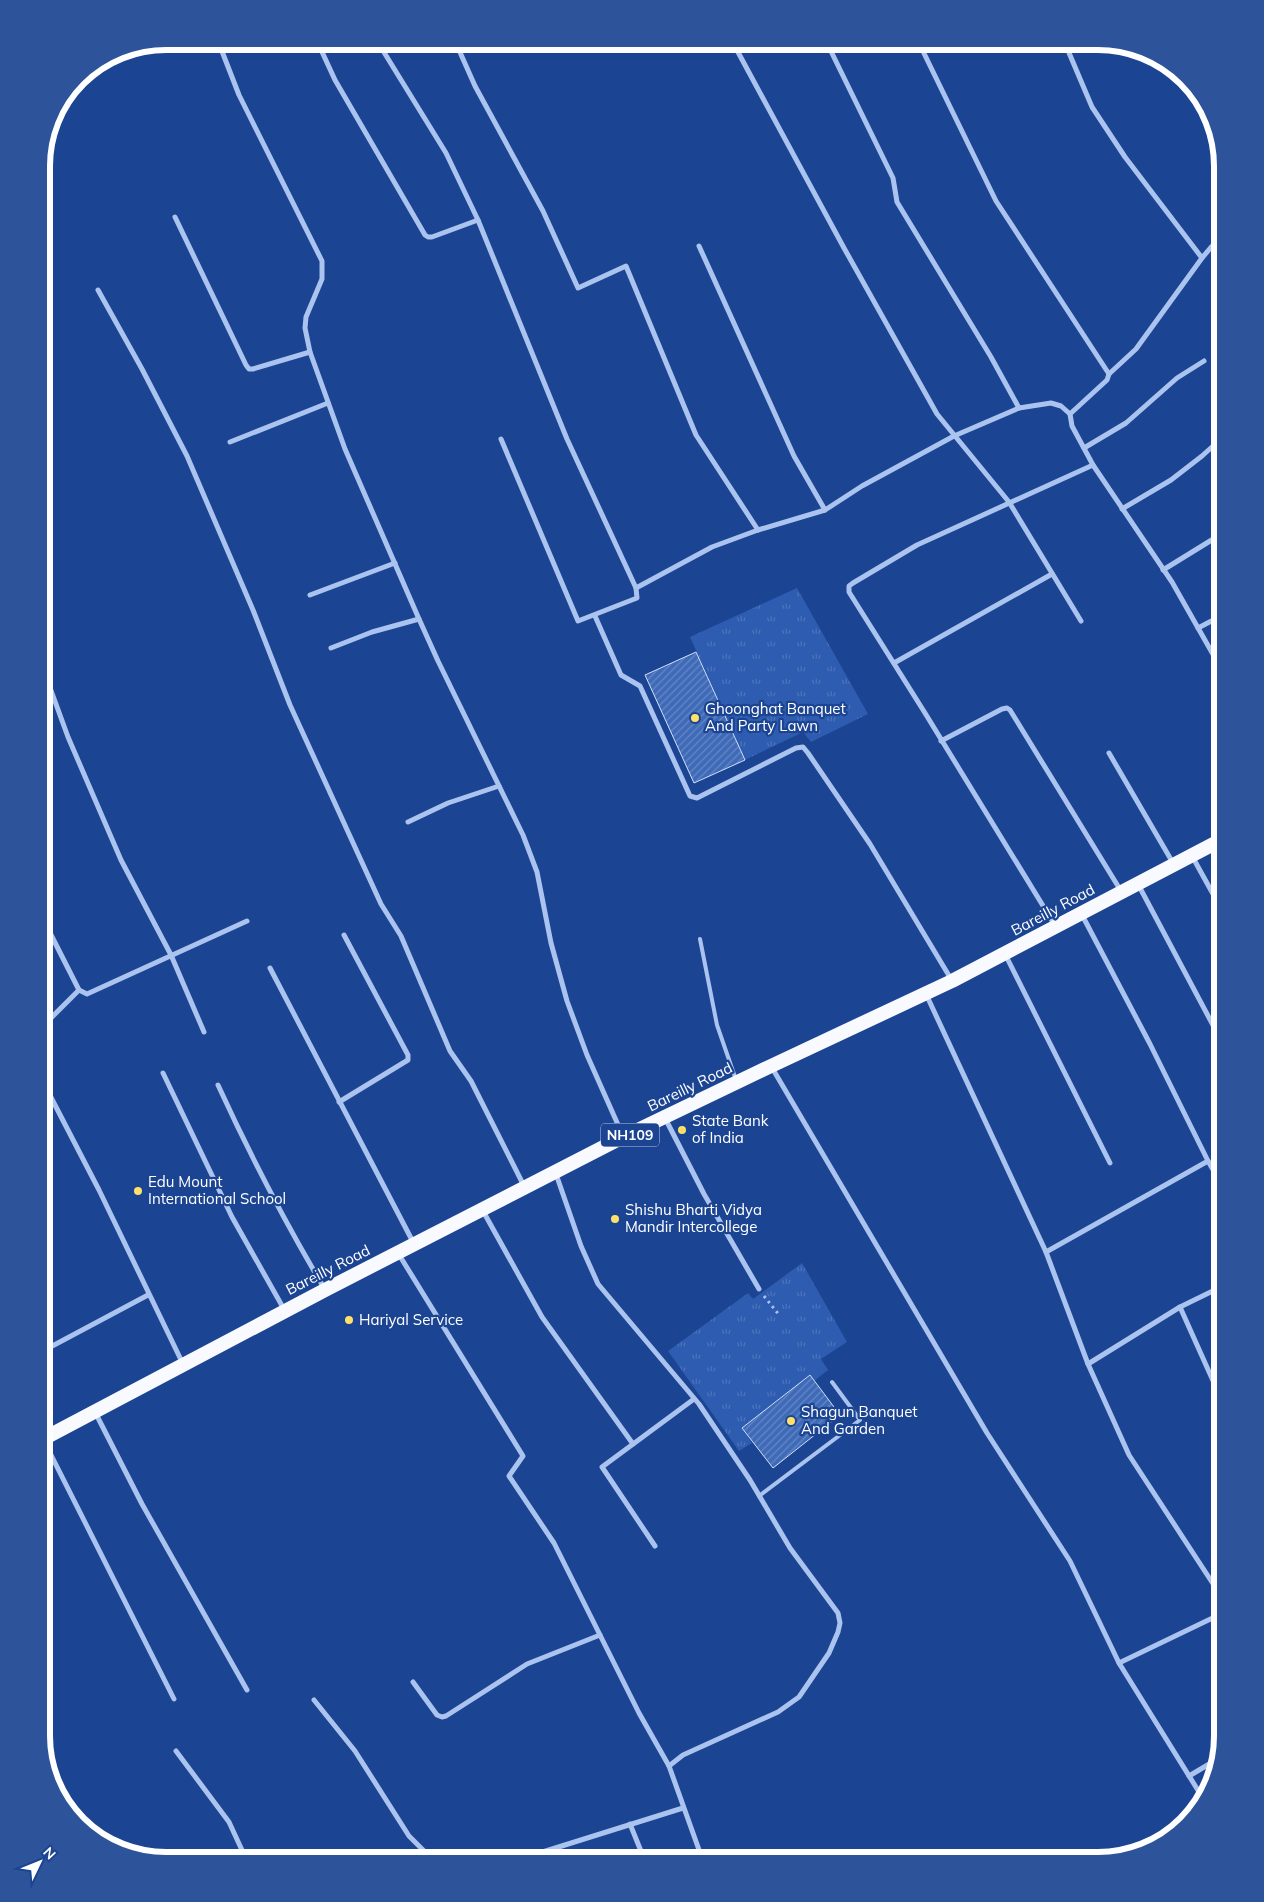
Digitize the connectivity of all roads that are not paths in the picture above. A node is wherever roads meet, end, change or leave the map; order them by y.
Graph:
1 (222, 50) edge
2 (321, 50) edge
3 (383, 50) edge
4 (459, 50) edge
5 (737, 50) edge
6 (830, 50) edge
7 (922, 50) edge
8 (1067, 50) edge
9 (175, 217) dead end
10 (478, 220) junction
11 (1214, 244) edge
12 (699, 246) dead end
13 (1202, 258) junction
14 (98, 290) dead end
15 (310, 352) junction
16 (1204, 361) dead end
17 (1109, 374) junction
18 (328, 403) junction
19 (1019, 408) junction
20 (1070, 414) junction
21 (954, 436) junction
22 (501, 439) dead end
23 (230, 442) dead end
24 (1214, 445) edge
25 (1084, 448) junction
26 (1093, 465) junction
27 (1009, 502) junction
28 (1122, 509) junction
29 (825, 510) junction
30 (758, 530) junction
31 (1214, 539) edge
32 (395, 563) junction
33 (1163, 570) junction
34 (1052, 574) junction
35 (636, 588) junction
36 (310, 595) dead end
37 (595, 616) junction
38 (419, 619) junction
39 (1214, 620) edge
40 (1081, 621) dead end
41 (1198, 628) junction
42 (331, 648) dead end
43 (1214, 656) edge
44 (894, 663) junction
45 (50, 688) edge
46 (942, 741) junction
47 (1109, 753) dead end
48 (499, 786) junction
49 (408, 822) dead end
50 (1214, 844) edge
51 (1192, 856) junction
52 (1174, 864) junction
53 (1137, 883) junction
54 (1121, 892) junction
55 (1214, 896) edge
56 (1081, 913) junction
57 (247, 921) dead end
58 (1056, 927) junction
59 (50, 933) edge
60 (344, 935) dead end
61 (700, 939) dead end
62 (1005, 954) junction
63 (171, 955) junction
64 (270, 968) dead end
65 (952, 981) junction
66 (79, 990) junction
67 (926, 994) junction
68 (50, 1019) edge
69 (1214, 1027) edge
70 (204, 1032) dead end
71 (771, 1066) junction
72 (163, 1074) dead end
73 (737, 1082) junction
74 (218, 1085) dead end
75 (50, 1095) edge
76 (339, 1102) junction
77 (665, 1118) junction
78 (623, 1138) junction
79 (1208, 1161) junction
80 (1110, 1163) dead end
81 (1214, 1171) edge
82 (556, 1173) junction
83 (525, 1189) junction
84 (483, 1210) junction
85 (414, 1244) junction
86 (1046, 1252) junction
87 (398, 1253) junction
88 (759, 1289) road end
89 (325, 1290) junction
90 (1214, 1290) edge
91 (148, 1295) junction
92 (1180, 1307) junction
93 (285, 1311) junction
94 (50, 1347) edge
95 (1088, 1364) junction
96 (183, 1366) junction
97 (832, 1382) dead end
98 (1214, 1383) edge
99 (694, 1399) junction
100 (95, 1412) junction
101 (50, 1435) edge
102 (633, 1444) junction
103 (50, 1455) edge
104 (759, 1496) junction
105 (655, 1546) dead end
106 (1214, 1585) edge
107 (1214, 1617) edge
108 (600, 1635) junction
109 (1119, 1662) junction
110 (413, 1682) dead end
111 (248, 1690) dead end
112 (174, 1699) dead end
113 (314, 1700) dead end
114 (176, 1751) dead end
115 (1211, 1763) edge
116 (670, 1766) junction
117 (1189, 1776) junction
118 (1199, 1792) edge
119 (684, 1808) junction
120 (630, 1824) junction
121 (243, 1852) edge
122 (425, 1852) edge
123 (543, 1852) edge
124 (641, 1852) edge
125 (699, 1852) edge

1 - 15 street
2 - 10 street
3 - 10 street
4 - 30 street
5 - 21 street
6 - 19 street
7 - 17 street
8 - 13 street
9 - 15 street
10 - 35 street
11 - 13 street
12 - 29 street
13 - 17 street
14 - 83 street
15 - 18 street
16 - 25 street
17 - 20 street
18 - 23 street
18 - 32 street
19 - 20 street
19 - 21 street
20 - 25 street
21 - 27 street
21 - 29 street
22 - 37 street
24 - 28 street
25 - 26 street
26 - 27 street
26 - 28 street
27 - 34 street
27 - 44 street
28 - 33 street
29 - 30 street
30 - 35 street
31 - 33 street
32 - 36 street
32 - 38 street
33 - 41 street
34 - 40 street
34 - 44 street
35 - 37 street
37 - 65 street
38 - 42 street
38 - 48 street
39 - 41 street
41 - 43 street
44 - 46 street
45 - 63 street
46 - 54 street
46 - 58 street
47 - 52 street
48 - 49 street
48 - 78 street
50 - 51 highway, Bareilly Road / NH109
51 - 52 highway, Bareilly Road / NH109
51 - 55 street
52 - 53 highway, Bareilly Road / NH109
53 - 54 highway, Bareilly Road / NH109
53 - 69 street
54 - 56 highway, Bareilly Road / NH109
56 - 58 highway, Bareilly Road / NH109
56 - 79 street
57 - 63 street
58 - 62 highway, Bareilly Road / NH109
59 - 66 street
60 - 76 street
61 - 73 lane
62 - 65 highway, Bareilly Road / NH109
62 - 80 street
63 - 66 street
63 - 70 street
64 - 76 street
65 - 67 highway, Bareilly Road / NH109
66 - 68 street
67 - 71 highway, Bareilly Road / NH109
67 - 86 street
71 - 73 highway, Bareilly Road / NH109
71 - 109 street
72 - 93 street
73 - 77 highway, Bareilly Road / NH109
74 - 89 street
75 - 91 street
76 - 85 street
77 - 78 highway, Bareilly Road / NH109
77 - 88 street
78 - 82 highway, Bareilly Road / NH109
79 - 81 street
79 - 86 street
82 - 83 highway, Bareilly Road / NH109
82 - 99 street
83 - 84 highway, Bareilly Road / NH109
84 - 85 highway, Bareilly Road / NH109
84 - 102 street
85 - 87 highway, Bareilly Road / NH109
86 - 95 street
87 - 89 highway, Bareilly Road / NH109
87 - 108 street
89 - 93 highway, Bareilly Road / NH109
90 - 92 street
91 - 94 street
91 - 96 street
92 - 95 street
92 - 98 street
93 - 96 highway, Bareilly Road / NH109
95 - 106 street
96 - 100 highway, Bareilly Road / NH109
97 - 104 lane
99 - 102 street
99 - 104 street
100 - 101 highway, Bareilly Road / NH109
100 - 111 street
102 - 105 street
103 - 112 street
104 - 116 street
107 - 109 street
108 - 110 street
108 - 116 street
109 - 117 street
113 - 122 street
114 - 121 street
115 - 117 street
116 - 119 street
117 - 118 street
119 - 120 street
119 - 125 street
120 - 123 street
120 - 124 street

